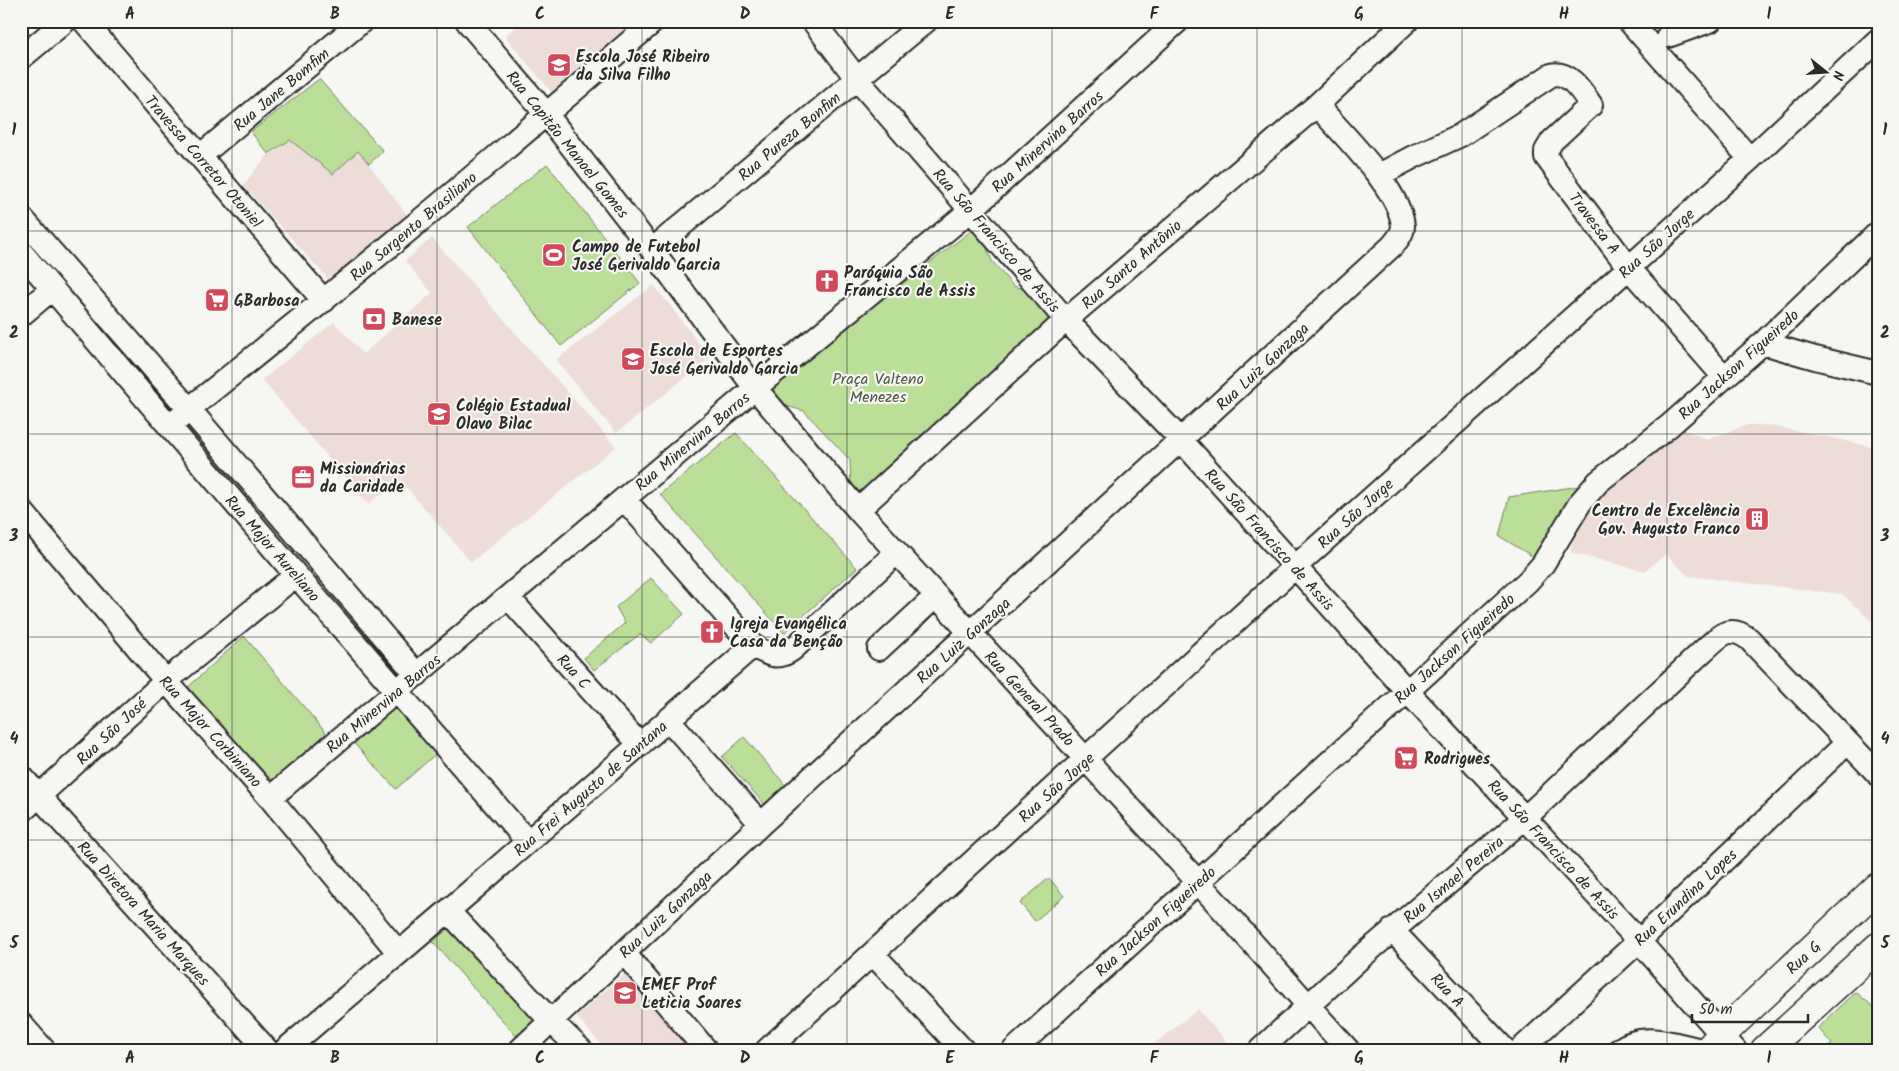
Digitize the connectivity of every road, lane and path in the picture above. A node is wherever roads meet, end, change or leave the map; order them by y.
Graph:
1 (65, 21) edge
2 (84, 21) edge
3 (362, 21) edge
4 (468, 21) edge
5 (654, 21) edge
6 (813, 21) edge
7 (926, 21) edge
8 (1178, 21) edge
9 (1407, 21) edge
10 (1629, 21) edge
11 (1710, 21) edge
12 (1667, 36) edge
13 (1878, 40) edge
14 (21, 58) edge
15 (857, 78) junction
16 (1316, 105) junction
17 (547, 115) junction
18 (200, 156) junction
19 (1750, 159) junction
20 (1379, 175) junction
21 (972, 210) junction
22 (21, 217) edge
23 (1878, 233) edge
24 (652, 250) junction
25 (21, 252) edge
26 (1629, 268) junction
27 (52, 289) junction
28 (324, 301) junction
29 (21, 315) edge
30 (1066, 320) junction
31 (1763, 343) junction
32 (1878, 373) edge
33 (1724, 377) junction
34 (755, 388) junction
35 (189, 409) junction
36 (170, 427) junction
37 (1181, 440) junction
38 (624, 499) junction
39 (21, 510) edge
40 (858, 510) junction
41 (896, 553) junction
42 (1296, 566) junction
43 (296, 575) junction
44 (936, 596) junction
45 (508, 597) junction
46 (971, 633) junction
47 (753, 646) junction
48 (879, 649) dead end
49 (417, 675) junction
50 (166, 681) junction
51 (1407, 690) junction
52 (397, 691) junction
53 (669, 720) junction
54 (1847, 743) junction
55 (640, 745) junction
56 (1086, 759) junction
57 (1878, 774) edge
58 (21, 776) edge
59 (39, 797) junction
60 (270, 798) junction
61 (21, 812) edge
62 (1526, 817) junction
63 (761, 824) junction
64 (527, 841) junction
65 (1198, 882) junction
66 (1878, 887) edge
67 (448, 911) junction
68 (1392, 930) junction
69 (1639, 941) junction
70 (1878, 947) edge
71 (398, 952) junction
72 (624, 954) junction
73 (873, 954) junction
74 (1309, 1004) junction
75 (551, 1021) junction
76 (21, 1024) edge
77 (1718, 1046) edge
78 (1671, 1047) edge
79 (44, 1050) edge
80 (267, 1050) edge
81 (285, 1050) edge
82 (520, 1050) edge
83 (581, 1050) edge
84 (706, 1050) edge
85 (767, 1050) edge
86 (962, 1050) edge
87 (1014, 1050) edge
88 (1260, 1050) edge
89 (1348, 1050) edge
90 (1505, 1050) edge
91 (1520, 1050) edge
92 (1619, 1050) edge
93 (1765, 1050) edge

1 - 14 street
2 - 18 street, Travessa Corretor Otoniel
3 - 18 street, Rua Jane Bomfim
4 - 17 street, Rua Capitão Manoel Gomes
5 - 17 street, Rua Sargento Brasiliano
6 - 15 street, Rua São Francisco de Assis
7 - 15 street, Rua Pureza Bonfim
8 - 21 street, Rua Minervina Barros
9 - 16 street, Rua Santo Antônio
10 - 12 street
11 - 12 street
12 - 19 street
13 - 19 street, Rua São Jorge
15 - 21 street, Rua São Francisco de Assis
15 - 24 street, Rua Pureza Bonfim
16 - 20 street
16 - 30 street, Rua Santo Antônio
17 - 24 street, Rua Capitão Manoel Gomes
17 - 28 street, Rua Sargento Brasiliano
18 - 28 street, Travessa Corretor Otoniel
19 - 26 street, Rua São Jorge
20 - 26 street, Travessa A
20 - 37 street, Rua Luiz Gonzaga
21 - 30 street, Rua São Francisco de Assis
21 - 34 street, Rua Minervina Barros
22 - 35 street, Rua Major Aureliano
23 - 31 street, Rua Jackson Figueiredo
24 - 34 street, Rua Capitão Manoel Gomes
25 - 27 street, Rua Major Aureliano
26 - 33 street, Travessa A
26 - 42 street, Rua São Jorge
27 - 29 street
27 - 36 street, Rua Major Aureliano
28 - 35 street, Rua Sargento Brasiliano
30 - 37 street, Rua São Francisco de Assis
30 - 40 street, Rua Santo Antônio
31 - 32 street
31 - 33 street, Rua Jackson Figueiredo
33 - 51 street, Rua Jackson Figueiredo
34 - 38 street, Rua Minervina Barros
34 - 40 street, Rua General Prado
35 - 36 street, Rua Sargento Brasiliano
35 - 49 street, Rua Major Aureliano
36 - 43 street, Rua Major Aureliano
37 - 42 street, Rua São Francisco de Assis
37 - 46 street, Rua Luiz Gonzaga
38 - 45 street, Rua Minervina Barros
38 - 47 street
39 - 50 street, Rua Major Corbiniano
40 - 41 street, Rua General Prado
41 - 44 street, Rua General Prado
41 - 47 street
42 - 51 street, Rua São Francisco de Assis
42 - 56 street, Rua São Jorge
43 - 50 street, Rua São José
43 - 52 street, Rua Major Aureliano
44 - 46 street, Rua General Prado
44 - 48 street
45 - 49 street, Rua Minervina Barros
45 - 55 street, Rua C
46 - 56 street, Rua General Prado
46 - 63 street, Rua Luiz Gonzaga
47 - 53 street, Rua Frei Augusto de Santana
49 - 52 street, Rua Minervina Barros
50 - 59 street, Rua São José
50 - 60 street, Rua Major Corbiniano
51 - 62 street, Rua São Francisco de Assis
51 - 65 street, Rua Jackson Figueiredo
52 - 60 street, Rua Minervina Barros
52 - 64 street, Rua Major Aureliano
53 - 55 street, Rua Frei Augusto de Santana
53 - 63 street
54 - 57 street
54 - 62 street, Rua Ismael Pereira
54 - 69 street, Rua Erundina Lopes
55 - 64 street, Rua Frei Augusto de Santana
56 - 65 street, Rua General Prado
56 - 73 street, Rua São Jorge
58 - 59 street, Rua Diretora Maria Marques
59 - 61 street, Rua São José
59 - 80 street, Rua Diretora Maria Marques
60 - 71 street, Rua Major Corbiniano
62 - 68 street, Rua Ismael Pereira
62 - 69 street, Rua São Francisco de Assis
63 - 72 street, Rua Luiz Gonzaga
64 - 67 street, Rua Frei Augusto de Santana
65 - 74 street, Rua General Prado
65 - 87 street, Rua Jackson Figueiredo
66 - 77 main road, Rua G
67 - 71 street, Rua Frei Augusto de Santana
67 - 75 street
68 - 74 street, Rua Ismael Pereira
68 - 90 street, Rua A
69 - 77 street, Rua São Francisco de Assis
69 - 91 street, Rua Erundina Lopes
70 - 93 main road
71 - 81 street, Rua Frei Augusto de Santana
72 - 75 street, Rua Luiz Gonzaga
72 - 84 street
73 - 85 street, Rua São Jorge
73 - 86 street
74 - 88 street, Rua Ismael Pereira
74 - 89 street, Rua General Prado
75 - 82 street, Rua Luiz Gonzaga
75 - 83 street
76 - 79 street
77 - 78 street
78 - 92 street

